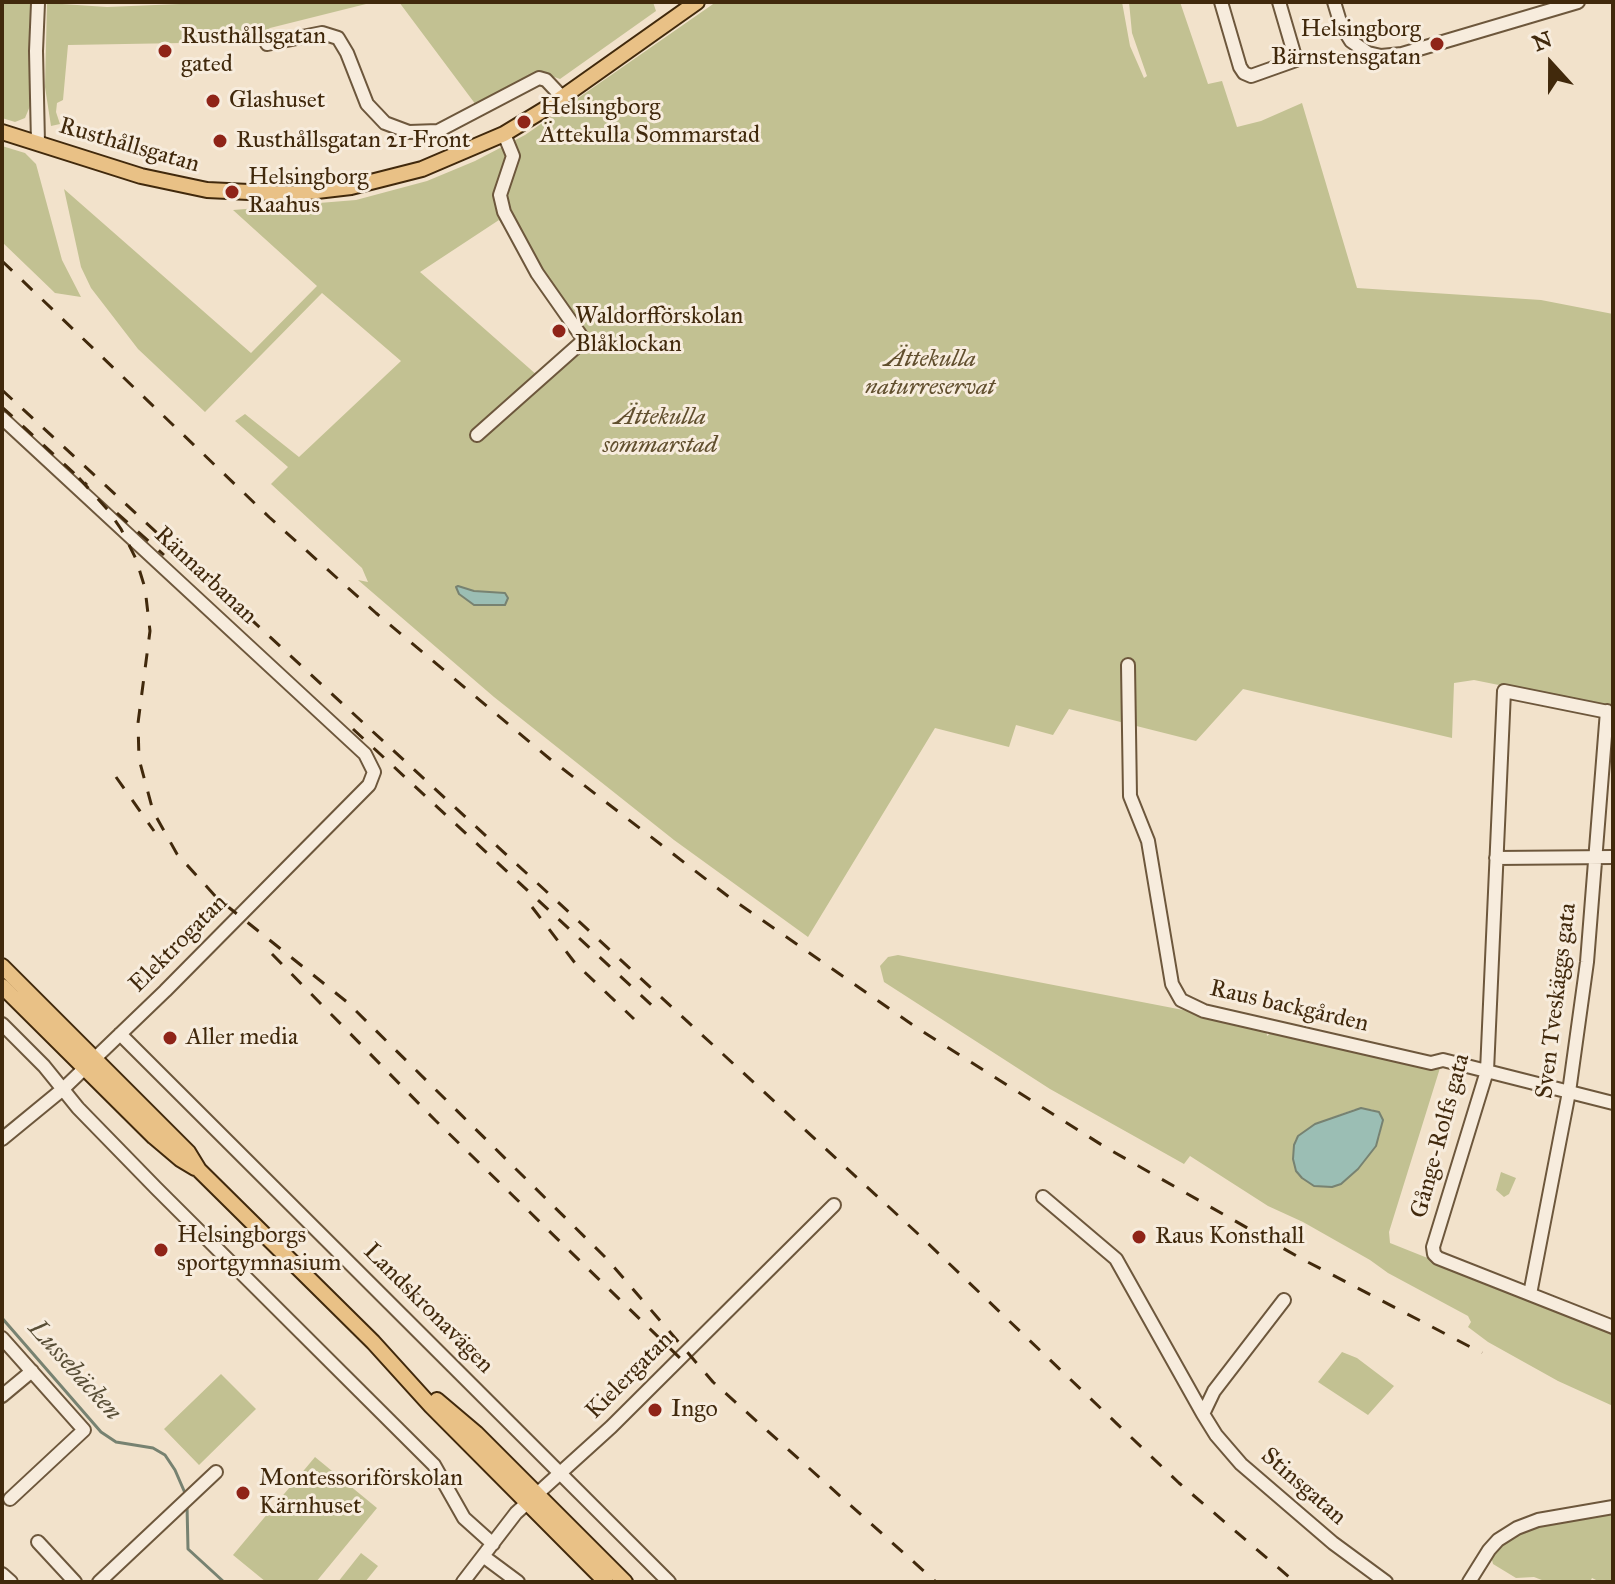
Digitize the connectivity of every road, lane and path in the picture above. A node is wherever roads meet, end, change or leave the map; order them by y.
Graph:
1 (697, 2) edge
2 (1221, 2) edge
3 (1279, 2) edge
4 (1334, 2) edge
5 (1578, 2) edge
6 (38, 3) edge
7 (267, 44) dead end
8 (562, 97) junction
9 (2, 132) edge
10 (504, 134) junction
11 (38, 143) junction
12 (2, 418) edge
13 (477, 435) dead end
14 (1128, 665) dead end
15 (1610, 712) edge
16 (373, 770) joint
17 (1613, 857) edge
18 (1496, 858) junction
19 (1595, 858) junction
20 (2, 966) edge
21 (2, 986) edge
22 (2, 1024) edge
23 (120, 1034) junction
24 (89, 1063) junction
25 (1487, 1071) junction
26 (63, 1089) junction
27 (1569, 1092) junction
28 (1613, 1103) edge
29 (2, 1139) edge
30 (1043, 1197) dead end
31 (834, 1205) dead end
32 (1530, 1294) junction
33 (1284, 1300) dead end
34 (1613, 1327) edge
35 (2, 1338) edge
36 (32, 1371) junction
37 (2, 1396) edge
38 (1203, 1414) junction
39 (216, 1472) dead end
40 (561, 1472) junction
41 (10, 1499) dead end
42 (532, 1499) junction
43 (1613, 1507) edge
44 (38, 1542) dead end
45 (493, 1544) junction
46 (483, 1556) junction
47 (2, 1574) edge
48 (11, 1582) edge
49 (75, 1582) edge
50 (99, 1582) edge
51 (463, 1582) edge
52 (518, 1582) edge
53 (606, 1582) edge
54 (625, 1582) edge
55 (669, 1582) edge
56 (1386, 1582) edge
57 (1469, 1582) edge

1 - 8 main road, Rusthållsgatan
2 - 3 street
4 - 5 street
6 - 11 street
7 - 8 street
8 - 10 main road, Rusthållsgatan
9 - 11 main road, Rusthållsgatan
10 - 11 main road, Rusthållsgatan
10 - 13 street
12 - 16 street, Rännarbanan
14 - 25 street, Raus backgården
15 - 18 street, Gånge-Rolfs gata
15 - 19 street, Sven Tveskäggs gata
16 - 23 street, Elektrogatan
17 - 19 street
18 - 19 street
18 - 25 street, Gånge-Rolfs gata
19 - 27 street, Sven Tveskäggs gata
20 - 24 main road
21 - 24 main road
22 - 26 street
23 - 24 street, Elektrogatan
23 - 40 street, Landskronavägen
24 - 26 street, Elektrogatan
24 - 42 main road
25 - 27 street, Raus backgården
25 - 32 street, Gånge-Rolfs gata
26 - 29 street, Elektrogatan
26 - 45 street
27 - 28 street, Raus backgården
27 - 32 street, Sven Tveskäggs gata
30 - 38 street, Stinsgatan
31 - 40 street, Kielergatan
32 - 34 street, Gånge-Rolfs gata
33 - 38 street
35 - 36 street
36 - 37 street
36 - 41 street
38 - 56 street, Stinsgatan
39 - 50 street
40 - 42 street, Kielergatan
40 - 55 street, Landskronavägen
42 - 45 street, Kielergatan
42 - 53 main road
42 - 54 main road
43 - 57 street
44 - 49 street
45 - 46 street, Kielergatan
46 - 51 street, Kielergatan
46 - 52 street
47 - 48 street

